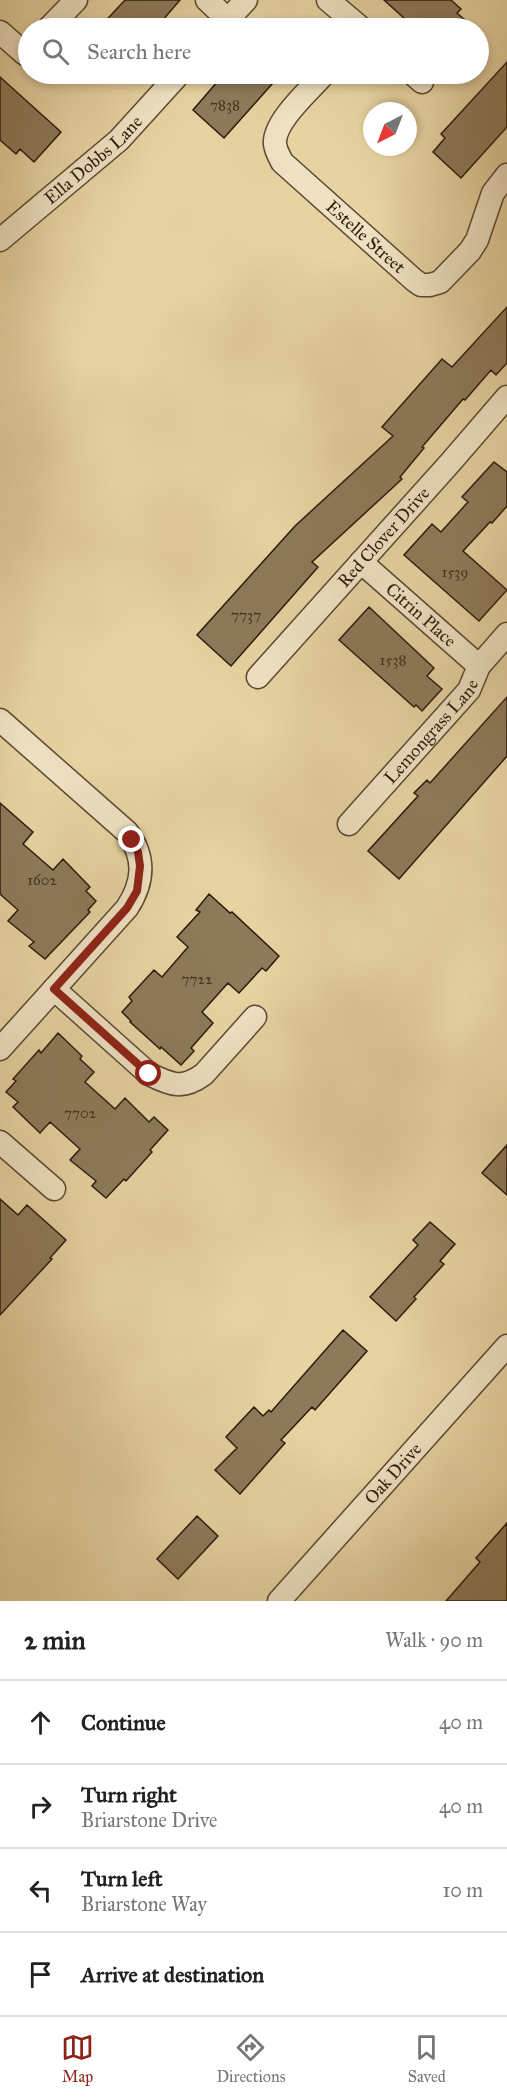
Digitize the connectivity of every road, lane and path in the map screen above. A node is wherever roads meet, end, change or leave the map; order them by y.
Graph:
1 (76, 0) edge
2 (207, 0) edge
3 (246, 0) edge
4 (328, 0) edge
5 (59, 18) edge
6 (220, 18) edge
7 (230, 18) edge
8 (349, 18) edge
9 (0, 32) edge
10 (18, 48) edge
11 (170, 84) edge
12 (315, 84) edge
13 (507, 175) edge
14 (0, 240) edge
15 (507, 397) edge
16 (361, 562) junction
17 (507, 634) edge
18 (479, 666) junction
19 (258, 677) dead end
20 (0, 720) edge
21 (349, 824) dead end
22 (54, 989) junction
23 (255, 1017) dead end
24 (0, 1049) edge
25 (0, 1142) edge
26 (54, 1189) dead end
27 (507, 1346) edge
28 (279, 1601) edge

1 - 5 street
2 - 6 street
3 - 7 street
4 - 8 street
9 - 10 street
11 - 14 street, Ella Dobbs Lane
12 - 13 street, Estelle Street
15 - 16 street, Red Clover Drive
16 - 18 street, Citrin Place
16 - 19 street, Red Clover Drive
17 - 18 street, Lemongrass Lane
18 - 21 street, Lemongrass Lane
20 - 22 street
22 - 23 street
22 - 24 street
25 - 26 street
27 - 28 street, Oak Drive

